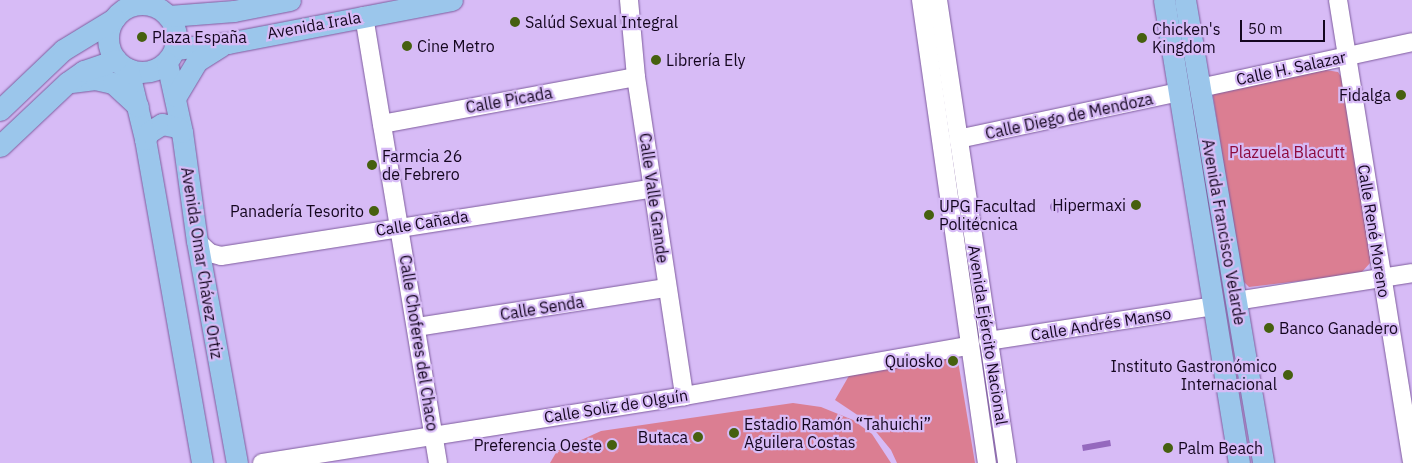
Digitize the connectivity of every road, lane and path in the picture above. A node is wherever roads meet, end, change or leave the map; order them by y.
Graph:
1 (290, 0) edge
2 (452, 0) edge
3 (629, 0) edge
4 (921, 0) edge
5 (938, 0) edge
6 (1164, 0) edge
7 (1185, 0) edge
8 (1338, 0) edge
9 (169, 7) edge
10 (117, 10) edge
11 (364, 16) junction
12 (1412, 42) edge
13 (228, 43) junction
14 (171, 56) junction
15 (1347, 56) junction
16 (122, 65) junction
17 (636, 77) junction
18 (68, 82) junction
19 (1190, 90) junction
20 (176, 96) junction
21 (138, 106) junction
22 (0, 110) edge
23 (382, 124) junction
24 (938, 131) junction
25 (182, 132) junction
26 (958, 138) junction
27 (145, 139) junction
28 (0, 146) edge
29 (941, 150) junction
30 (652, 188) junction
31 (399, 226) junction
32 (198, 241) junction
33 (1412, 273) edge
34 (1381, 278) junction
35 (667, 288) junction
36 (1236, 302) junction
37 (1214, 307) junction
38 (416, 328) junction
39 (988, 343) junction
40 (969, 346) junction
41 (216, 350) junction
42 (184, 355) junction
43 (222, 382) junction
44 (189, 386) junction
45 (684, 396) junction
46 (434, 435) junction
47 (1412, 461) edge
48 (202, 463) edge
49 (237, 463) edge
50 (262, 463) edge
51 (438, 463) edge
52 (987, 463) edge
53 (1007, 463) edge
54 (1239, 463) edge
55 (1263, 463) edge

1 - 9 main road, Avenida Irala
2 - 11 main road, Avenida Irala
3 - 17 street, Calle Valle Grande
4 - 24 street, Avenida Ejército Nacional
5 - 26 street, Avenida Ejército Nacional
6 - 19 main road, Avenida Francisco Velarde
7 - 19 main road, Avenida Francisco Velarde
8 - 15 street, Calle René Moreno
9 - 10 main road
9 - 14 main road
10 - 16 main road
10 - 22 main road
11 - 13 main road, Avenida Irala
11 - 23 street, Calle Choferes del Chaco
12 - 15 street, Calle H. Salazar
13 - 14 main road, Avenida Irala
13 - 20 main road
14 - 16 main road
14 - 20 main road, Avenida Omar Chávez Ortiz
15 - 19 street, Calle H. Salazar
15 - 34 street, Calle René Moreno
16 - 18 main road
16 - 21 main road, Avenida Omar Chávez Ortiz
17 - 23 street, Calle Picada
17 - 30 street, Calle Valle Grande
18 - 21 main road
18 - 28 main road
19 - 26 street, Calle Diego de Mendoza
19 - 36 main road, Avenida Francisco Velarde
19 - 37 main road, Avenida Francisco Velarde
20 - 25 main road, Avenida Omar Chávez Ortiz
21 - 27 main road, Avenida Omar Chávez Ortiz
23 - 31 street, Calle Choferes del Chaco
24 - 26 street
24 - 29 street, Avenida Ejército Nacional
25 - 27 main road
25 - 32 main road, Avenida Omar Chávez Ortiz
26 - 29 street
26 - 39 street, Avenida Ejército Nacional
27 - 42 main road, Avenida Omar Chávez Ortiz
29 - 40 street, Avenida Ejército Nacional
30 - 31 street, Calle Cañada
30 - 35 street, Calle Valle Grande
31 - 32 street, Calle Cañada
31 - 38 street, Calle Choferes del Chaco
32 - 41 main road, Avenida Omar Chávez Ortiz
33 - 34 street
34 - 36 street
34 - 47 street, Calle René Moreno
35 - 38 street, Calle Senda
35 - 45 street, Calle Valle Grande
36 - 37 main road
36 - 55 main road, Avenida Francisco Velarde
37 - 39 street, Calle Andrés Manso
37 - 54 main road, Avenida Francisco Velarde
38 - 46 street, Calle Choferes del Chaco
39 - 40 street, Calle Andrés Manso
39 - 53 street, Avenida Ejército Nacional
40 - 45 street, Calle Soliz de Olguín
40 - 52 street, Avenida Ejército Nacional
41 - 42 main road
41 - 43 main road, Avenida Omar Chávez Ortiz
42 - 44 main road, Avenida Omar Chávez Ortiz
43 - 44 main road
43 - 49 main road, Avenida Omar Chávez Ortiz
44 - 48 main road, Avenida Omar Chávez Ortiz
45 - 46 street, Calle Soliz de Olguín
46 - 50 street, Calle Soliz de Olguín
46 - 51 street, Calle Choferes del Chaco

